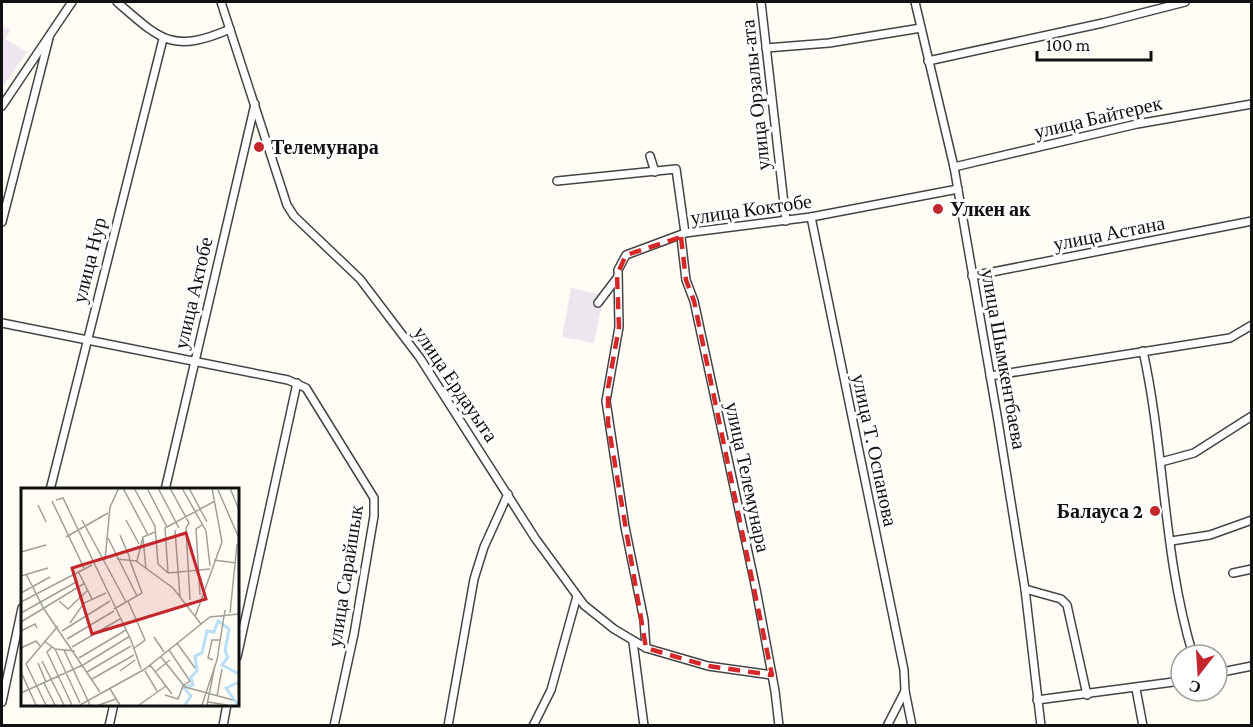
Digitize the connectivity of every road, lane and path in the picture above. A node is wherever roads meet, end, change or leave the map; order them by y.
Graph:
1 (72, 2) edge
2 (117, 2) edge
3 (221, 2) edge
4 (761, 2) edge
5 (915, 2) edge
6 (1185, 2) edge
7 (921, 28) junction
8 (230, 29) junction
9 (49, 38) junction
10 (163, 39) junction
11 (766, 48) junction
12 (928, 62) junction
13 (255, 104) junction
14 (1251, 104) edge
15 (2, 106) edge
16 (650, 156) dead end
17 (954, 166) junction
18 (655, 172) junction
19 (557, 181) dead end
20 (958, 189) junction
21 (811, 218) junction
22 (786, 221) junction
23 (1251, 221) edge
24 (2, 222) edge
25 (683, 235) junction
26 (972, 276) junction
27 (617, 278) junction
28 (598, 303) dead end
29 (2, 323) edge
30 (1251, 326) edge
31 (86, 339) junction
32 (1143, 351) junction
33 (195, 362) junction
34 (990, 376) junction
35 (297, 383) junction
36 (1251, 416) edge
37 (1161, 462) junction
38 (50, 488) edge
39 (165, 488) edge
40 (508, 494) junction
41 (1251, 520) edge
42 (1171, 541) junction
43 (1251, 569) edge
44 (1233, 573) dead end
45 (1025, 589) junction
46 (577, 596) junction
47 (21, 613) edge
48 (633, 642) junction
49 (1190, 643) edge
50 (645, 648) junction
51 (238, 652) edge
52 (1251, 666) edge
53 (1229, 671) edge
54 (772, 675) junction
55 (1169, 683) edge
56 (1136, 689) junction
57 (905, 691) junction
58 (1087, 695) junction
59 (1037, 700) junction
60 (2, 702) edge
61 (114, 706) edge
62 (227, 706) edge
63 (109, 726) edge
64 (223, 726) edge
65 (334, 726) edge
66 (448, 726) edge
67 (533, 726) edge
68 (644, 726) edge
69 (779, 726) edge
70 (887, 726) edge
71 (912, 726) edge
72 (1041, 726) edge
73 (1143, 726) edge

1 - 9 street
2 - 10 street
3 - 8 street, улица Ердауыта
4 - 11 street, улица Орзалы-ата
5 - 7 street, улица Шымкентбаева
6 - 12 street
7 - 11 street
7 - 12 street, улица Шымкентбаева
8 - 10 street
8 - 13 street, улица Ердауыта
9 - 15 street
9 - 24 street
10 - 31 street, улица Нур
11 - 22 street, улица Орзалы-ата
12 - 17 street, улица Шымкентбаева
13 - 33 street, улица Актобе
13 - 40 street, улица Ердауыта
14 - 17 street, улица Байтерек
16 - 18 street
17 - 20 street, улица Шымкентбаева
18 - 19 street
18 - 25 street, улица Телемунара
20 - 21 street, улица Коктобе
20 - 26 street, улица Шымкентбаева
21 - 22 street, улица Коктобе
21 - 57 street, улица Т. Оспанова
22 - 25 street, улица Коктобе
23 - 26 street, улица Астана
25 - 27 street, улица Коктобе
25 - 54 street, улица Телемунара
26 - 34 street, улица Шымкентбаева
27 - 28 street
27 - 50 street
29 - 31 street
30 - 32 street
31 - 33 street
31 - 38 street, улица Нур
32 - 34 street
32 - 37 street
33 - 35 street
33 - 39 street, улица Актобе
34 - 45 street, улица Шымкентбаева
35 - 51 street
35 - 65 street, улица Сарайшык
36 - 37 street
37 - 42 street
40 - 46 street, улица Ердауыта
40 - 66 street
41 - 42 street
42 - 49 street
43 - 44 street
45 - 58 street
45 - 59 street, улица Шымкентбаева
46 - 48 street, улица Ердауыта
46 - 67 street
47 - 60 street
48 - 50 street, улица Ердауыта
48 - 68 street
50 - 54 street, улица Ердауыта
52 - 53 street
54 - 69 street, улица Телемунара
55 - 56 street
56 - 58 street
56 - 73 street
57 - 70 street
57 - 71 street, улица Т. Оспанова
58 - 59 street
59 - 72 street, улица Шымкентбаева
61 - 63 street
62 - 64 street

